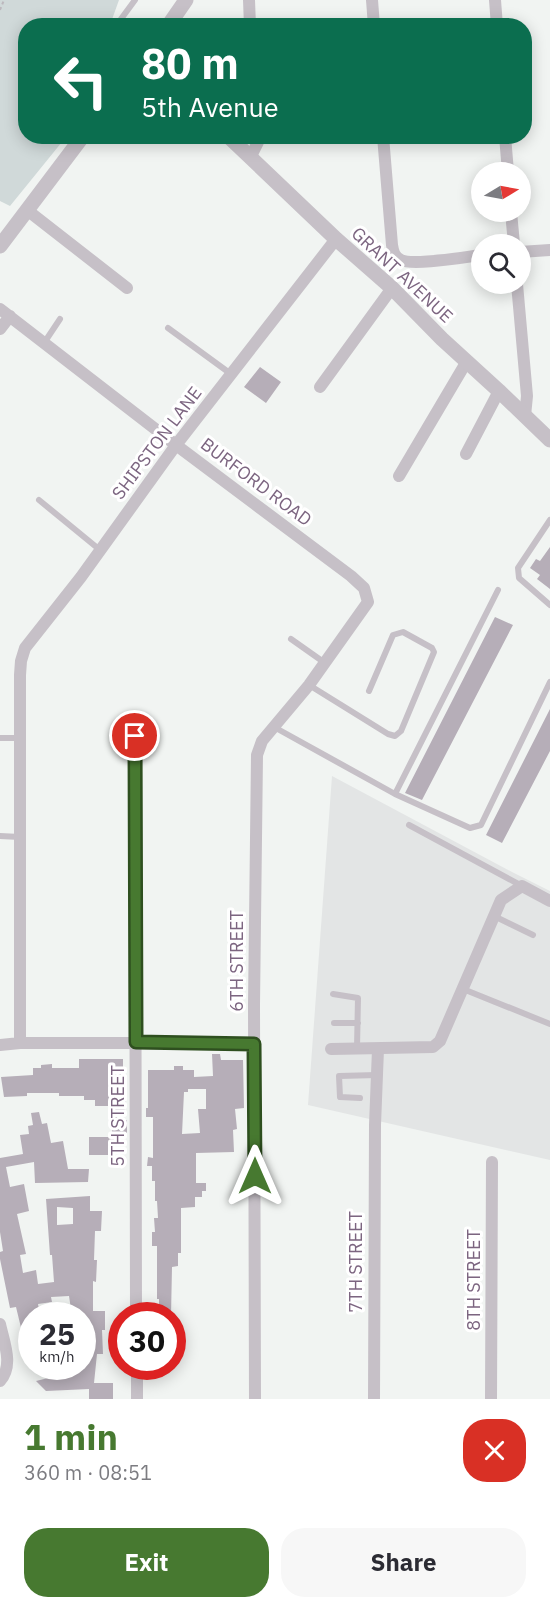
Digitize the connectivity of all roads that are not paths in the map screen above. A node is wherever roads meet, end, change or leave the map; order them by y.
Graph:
1 (135, 0) edge
2 (186, 0) edge
3 (249, 0) edge
4 (372, 0) edge
5 (495, 0) edge
6 (122, 18) edge
7 (174, 18) edge
8 (250, 18) edge
9 (373, 18) edge
10 (496, 18) edge
11 (77, 144) edge
12 (236, 144) edge
13 (257, 144) edge
14 (384, 144) edge
15 (506, 144) edge
16 (250, 158) junction
17 (507, 162) edge
18 (27, 210) junction
19 (336, 239) junction
20 (0, 246) edge
21 (550, 250) edge
22 (531, 251) edge
23 (471, 256) edge
24 (127, 288) dead end
25 (392, 288) junction
26 (518, 294) edge
27 (5, 312) edge
28 (60, 319) dead end
29 (168, 328) dead end
30 (0, 329) edge
31 (44, 343) junction
32 (467, 362) junction
33 (231, 375) junction
34 (320, 387) dead end
35 (499, 391) junction
36 (525, 416) junction
37 (550, 440) edge
38 (176, 445) junction
39 (466, 454) dead end
40 (399, 476) dead end
41 (39, 500) dead end
42 (550, 520) edge
43 (100, 550) junction
44 (498, 590) dead end
45 (550, 604) edge
46 (291, 639) dead end
47 (325, 663) junction
48 (550, 682) edge
49 (309, 685) junction
50 (369, 691) dead end
51 (274, 727) junction
52 (135, 736) dead end
53 (0, 738) edge
54 (20, 738) junction
55 (395, 794) junction
56 (409, 825) dead end
57 (0, 836) edge
58 (20, 837) junction
59 (522, 886) junction
60 (550, 901) edge
61 (494, 916) junction
62 (532, 935) dead end
63 (463, 989) junction
64 (333, 994) dead end
65 (334, 1023) dead end
66 (358, 1023) junction
67 (550, 1024) edge
68 (136, 1042) junction
69 (20, 1043) junction
70 (254, 1044) junction
71 (0, 1045) edge
72 (331, 1049) dead end
73 (357, 1049) junction
74 (378, 1049) junction
75 (377, 1075) junction
76 (360, 1098) dead end
77 (492, 1162) dead end
78 (136, 1302) edge
79 (0, 1324) edge
80 (137, 1380) edge
81 (0, 1381) edge
82 (137, 1399) edge
83 (255, 1399) edge
84 (374, 1399) edge
85 (491, 1399) edge

1 - 6 lane
2 - 7 street
3 - 8 street
4 - 9 street
5 - 10 street
11 - 18 street
12 - 16 street, GRANT AVENUE
13 - 16 street
14 - 23 street
15 - 17 street
16 - 19 street, GRANT AVENUE
18 - 20 street
18 - 24 street
19 - 25 street, GRANT AVENUE
19 - 33 street, SHIPSTON LANE
21 - 22 street
25 - 32 street, GRANT AVENUE
25 - 34 street
26 - 36 street
27 - 30 street
27 - 31 street, BURFORD ROAD
28 - 31 lane
29 - 33 lane
31 - 38 street, BURFORD ROAD
32 - 35 street, GRANT AVENUE
32 - 40 street
33 - 38 street, SHIPSTON LANE
35 - 36 street, GRANT AVENUE
35 - 39 street
36 - 37 street, GRANT AVENUE
38 - 43 street, SHIPSTON LANE
38 - 47 street, BURFORD ROAD
41 - 43 lane
42 - 45 lane
43 - 54 street, SHIPSTON LANE
44 - 55 lane
46 - 47 lane
47 - 49 street
48 - 55 lane
49 - 50 lane
49 - 51 street
51 - 55 lane
51 - 70 street, 6TH STREET
52 - 68 street, 5TH STREET
53 - 54 lane
54 - 58 street, SHIPSTON LANE
56 - 59 lane
57 - 58 lane
58 - 69 street, SHIPSTON LANE
59 - 60 street
59 - 61 street
61 - 62 lane
61 - 63 street
63 - 67 lane
63 - 74 street
64 - 66 lane
65 - 66 lane
66 - 73 lane
68 - 69 street
68 - 70 street
68 - 78 street, 5TH STREET
69 - 71 street
70 - 83 street, 6TH STREET
72 - 73 street
73 - 74 street
74 - 75 street, 7TH STREET
75 - 76 lane
75 - 84 street, 7TH STREET
77 - 85 street, 8TH STREET
79 - 81 street
80 - 82 street

